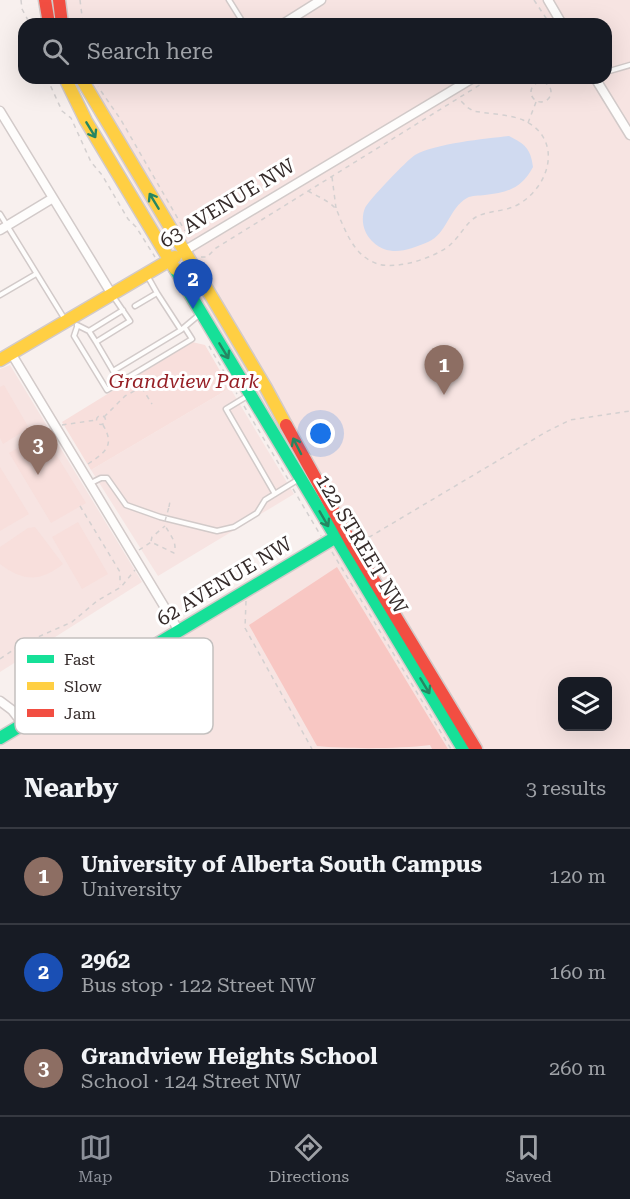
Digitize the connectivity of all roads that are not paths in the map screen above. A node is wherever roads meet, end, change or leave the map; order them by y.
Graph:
1 (45, 0) edge
2 (59, 0) edge
3 (229, 0) edge
4 (321, 0) edge
5 (548, 0) edge
6 (48, 18) edge
7 (61, 18) edge
8 (240, 18) edge
9 (292, 18) edge
10 (558, 18) edge
11 (630, 65) edge
12 (612, 70) edge
13 (68, 84) edge
14 (85, 84) edge
15 (463, 84) edge
16 (598, 84) edge
17 (0, 111) edge
18 (630, 135) edge
19 (53, 198) junction
20 (0, 214) edge
21 (3, 228) edge
22 (184, 251) junction
23 (170, 259) junction
24 (145, 273) junction
25 (36, 274) junction
26 (111, 293) junction
27 (157, 293) junction
28 (0, 295) edge
29 (135, 306) dead end
30 (123, 310) junction
31 (201, 313) junction
32 (71, 322) junction
33 (183, 329) junction
34 (89, 331) junction
35 (96, 342) junction
36 (5, 357) edge
37 (251, 363) junction
38 (245, 397) junction
39 (296, 481) junction
40 (90, 484) junction
41 (275, 494) junction
42 (335, 536) junction
43 (179, 631) junction
44 (167, 638) edge
45 (0, 701) edge
46 (15, 714) edge
47 (15, 729) edge
48 (0, 738) edge
49 (463, 749) edge
50 (476, 749) edge

1 - 6 main road
2 - 7 main road
3 - 8 lane
4 - 9 street
5 - 10 street
11 - 12 lane
13 -> 23 main road, 122 STREET NW
22 -> 14 main road, 122 STREET NW
15 - 22 street, 63 AVENUE NW
16 - 18 street
17 - 19 street
19 - 21 street
19 - 26 street
20 - 21 lane
21 - 25 lane
22 - 23 main road, 63 AVENUE NW
22 - 37 main road, 122 STREET NW
23 - 24 main road, 63 AVENUE NW
23 - 31 main road, 122 STREET NW
23 - 37 main road
24 - 26 main road, 63 AVENUE NW
24 - 27 lane
25 - 28 lane
25 - 32 lane
26 - 30 lane
26 - 32 main road, 63 AVENUE NW
27 - 29 lane
27 - 33 lane
30 - 34 lane
30 - 35 lane
31 - 33 lane
31 -> 38 main road, 122 STREET NW
32 - 33 lane
32 - 34 lane
32 - 36 main road, 63 AVENUE NW
33 - 35 lane
34 - 35 lane
36 - 40 street
42 -> 37 main road, 122 STREET NW
38 - 39 main road, 122 STREET NW
38 - 41 lane
39 - 41 lane
39 -> 42 main road, 122 STREET NW
40 - 41 lane
40 - 43 street
42 - 43 main road, 62 AVENUE NW
42 -> 49 main road, 122 STREET NW
42 - 50 main road, 122 STREET NW
43 - 44 main road, 62 AVENUE NW
45 - 46 street
47 - 48 main road, 62 AVENUE NW

